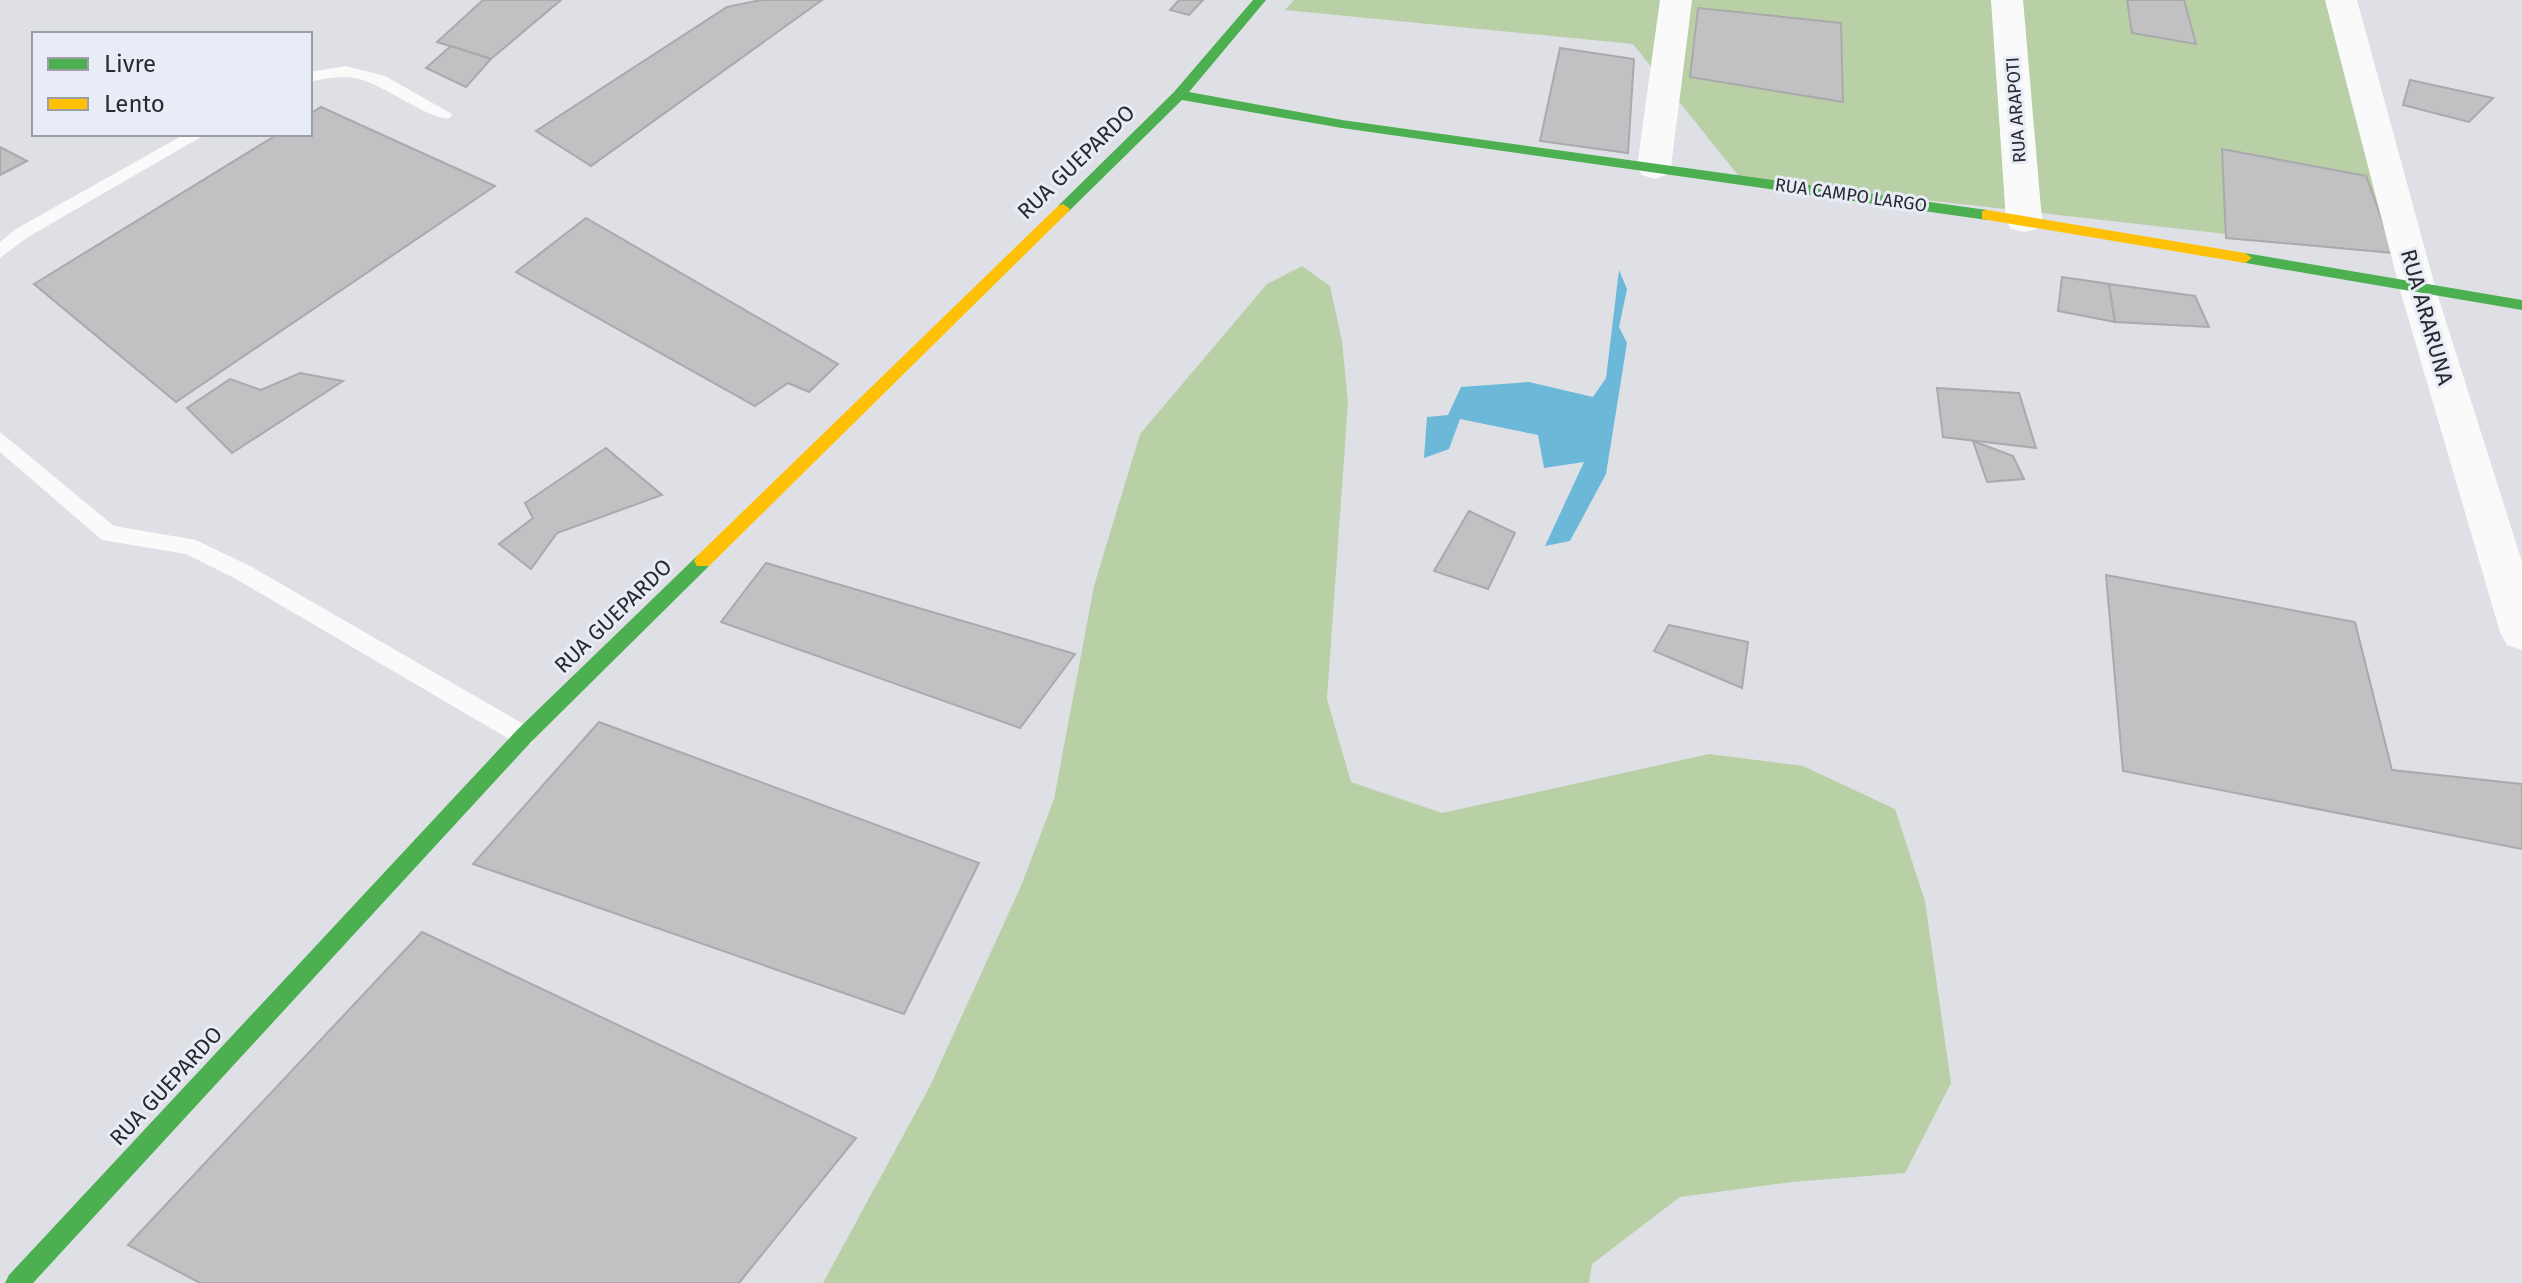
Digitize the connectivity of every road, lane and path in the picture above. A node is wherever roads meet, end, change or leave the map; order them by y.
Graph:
1 (1260, 0) edge
2 (1676, 0) edge
3 (2007, 0) edge
4 (2341, 0) edge
5 (312, 76) edge
6 (1179, 95) junction
7 (444, 114) dead end
8 (194, 136) edge
9 (1654, 167) junction
10 (2024, 220) junction
11 (0, 252) edge
12 (2418, 290) junction
13 (2522, 305) edge
14 (0, 440) edge
15 (2522, 632) edge
16 (524, 736) junction
17 (17, 1283) edge

1 - 6 street, RUA GUEPARDO
2 - 9 street
3 - 10 street, RUA ARAPOTI
4 - 12 street, RUA ARARUNA
5 - 7 lane
6 - 9 street, RUA CAMPO LARGO
6 - 16 street, RUA GUEPARDO
8 - 11 lane
9 - 10 street, RUA CAMPO LARGO
10 - 12 street, RUA CAMPO LARGO
12 - 13 street, RUA CAMPO LARGO
12 - 15 street, RUA ARARUNA
14 - 16 lane
16 - 17 street, RUA GUEPARDO

